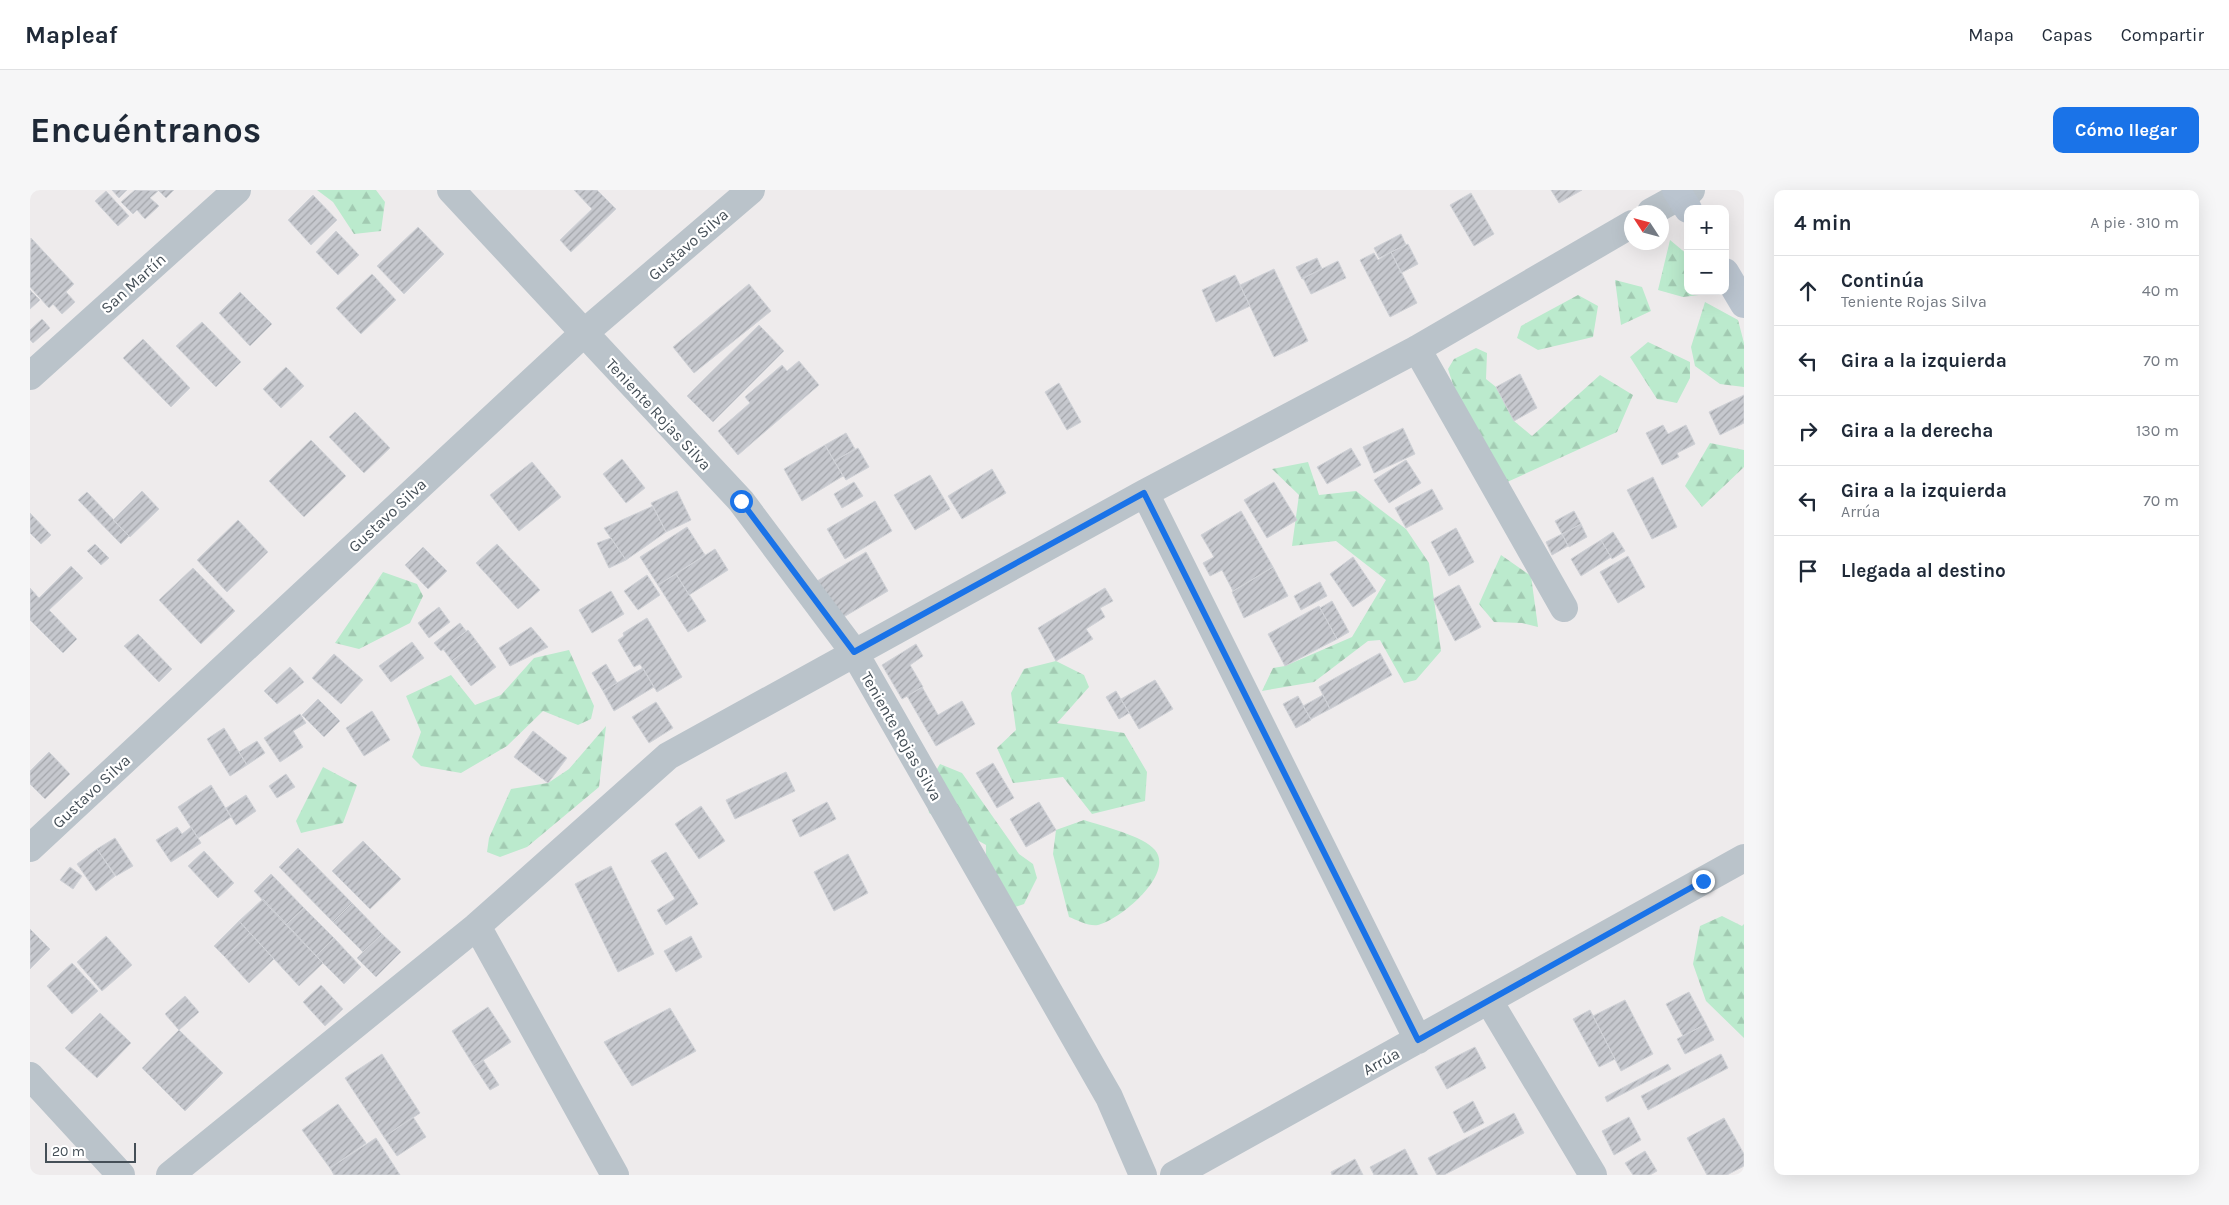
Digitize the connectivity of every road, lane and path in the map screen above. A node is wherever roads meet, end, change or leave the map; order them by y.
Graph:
1 (237, 190) edge
2 (451, 190) edge
3 (751, 190) edge
4 (1684, 196) edge
5 (1665, 205) edge
6 (1624, 229) edge
7 (1729, 279) edge
8 (1744, 304) edge
9 (584, 333) junction
10 (1416, 349) junction
11 (30, 376) edge
12 (1144, 493) junction
13 (1564, 608) dead end
14 (854, 652) junction
15 (30, 848) edge
16 (1744, 858) edge
17 (477, 926) junction
18 (1489, 1001) junction
19 (1418, 1040) junction
20 (30, 1076) edge
21 (121, 1175) edge
22 (170, 1175) edge
23 (615, 1175) edge
24 (1143, 1175) edge
25 (1174, 1175) edge
26 (1593, 1175) edge

1 - 11 street, San Martín
2 - 9 street, Teniente Rojas Silva
3 - 9 street, Gustavo Silva
4 - 5 street
6 - 10 street
7 - 8 main road
9 - 14 street, Teniente Rojas Silva
9 - 15 street, Gustavo Silva
10 - 12 street
10 - 13 street
12 - 14 street
12 - 19 street
14 - 17 street
14 - 24 street, Teniente Rojas Silva
16 - 18 street, Arrúa
17 - 22 street
17 - 23 street
18 - 19 street, Arrúa
18 - 26 street
19 - 25 street, Arrúa
20 - 21 street

